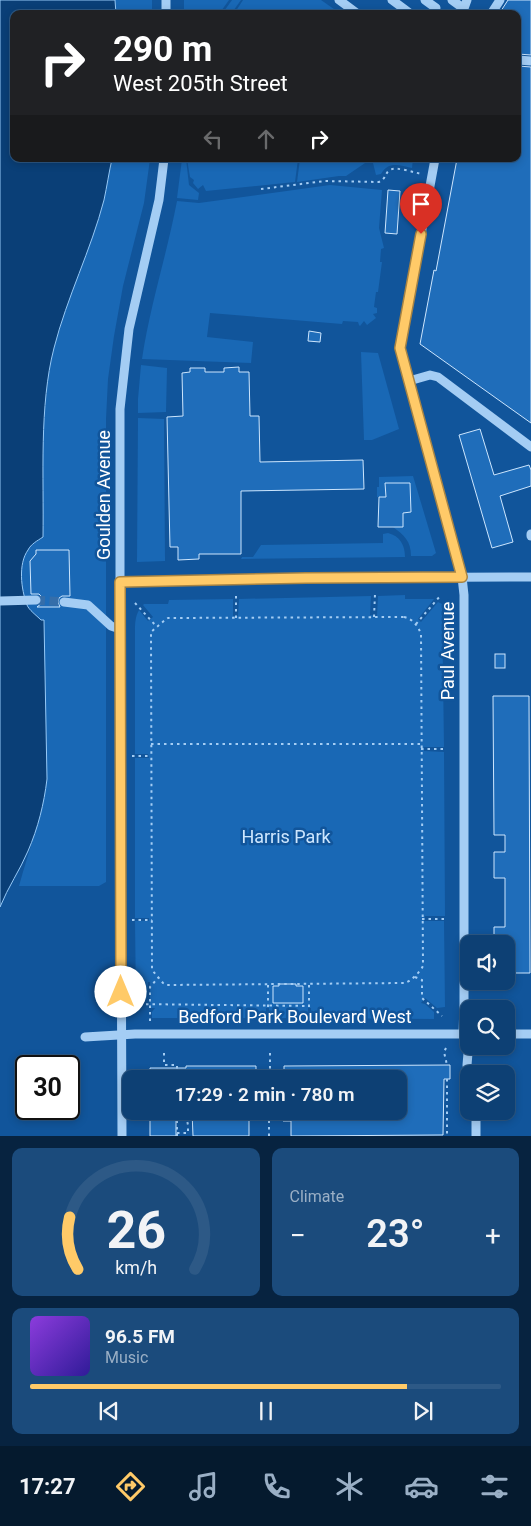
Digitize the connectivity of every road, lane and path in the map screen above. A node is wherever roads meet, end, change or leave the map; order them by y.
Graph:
1 (339, 0) edge
2 (424, 0) edge
3 (452, 0) edge
4 (395, 1) edge
5 (464, 7) edge
6 (436, 8) dead end
7 (353, 10) edge
8 (405, 10) edge
9 (164, 162) edge
10 (434, 162) edge
11 (432, 177) junction
12 (261, 189) dead end
13 (409, 381) junction
14 (531, 447) edge
15 (462, 577) junction
16 (531, 577) edge
17 (120, 582) junction
18 (375, 594) dead end
19 (440, 595) dead end
20 (236, 596) dead end
21 (32, 600) tunnel mouth
22 (0, 601) edge
23 (64, 602) tunnel mouth
24 (136, 603) dead end
25 (374, 617) junction
26 (236, 618) junction
27 (416, 624) junction
28 (157, 627) junction
29 (120, 629) junction
30 (151, 744) junction
31 (422, 744) junction
32 (422, 749) junction
33 (446, 750) dead end
34 (132, 756) dead end
35 (151, 756) junction
36 (422, 918) junction
37 (447, 918) dead end
38 (132, 920) dead end
39 (152, 920) junction
40 (414, 976) junction
41 (158, 978) junction
42 (309, 983) junction
43 (268, 984) junction
44 (464, 1000) edge
45 (133, 1004) dead end
46 (150, 1004) junction
47 (268, 1005) junction
48 (309, 1006) junction
49 (442, 1016) dead end
50 (150, 1020) dead end
51 (268, 1020) dead end
52 (309, 1020) dead end
53 (460, 1034) edge
54 (515, 1034) edge
55 (531, 1034) edge
56 (122, 1035) junction
57 (85, 1037) dead end
58 (446, 1048) dead end
59 (164, 1053) dead end
60 (270, 1053) dead end
61 (447, 1065) dead end
62 (177, 1070) edge
63 (270, 1070) edge
64 (447, 1079) dead end
65 (177, 1120) edge
66 (187, 1120) edge
67 (269, 1120) edge
68 (476, 1120) edge
69 (177, 1134) edge
70 (122, 1136) edge
71 (269, 1136) edge
72 (447, 1136) edge
73 (476, 1136) edge

1 - 7 street
2 - 6 street
3 - 5 street
4 - 8 street
9 - 17 street, Goulden Avenue
10 - 11 street, Paul Avenue
11 - 12 path
11 - 13 street, Paul Avenue
13 - 14 street
13 - 15 street, Paul Avenue
15 - 16 street
15 - 17 street
15 - 44 street, Paul Avenue
17 - 29 street, Goulden Avenue
18 - 25 path
19 - 27 path
20 - 26 path
21 - 22 street
23 - 29 street
24 - 28 path
25 - 26 path
25 - 27 path
26 - 28 path
27 - 31 path
28 - 30 path
29 - 56 street, Goulden Avenue
30 - 31 path
30 - 35 path
31 - 32 path
32 - 33 path
32 - 36 path
34 - 35 path
35 - 39 path
36 - 37 path
36 - 40 path
38 - 39 path
39 - 41 path
40 - 42 path
40 - 49 path
41 - 43 path
41 - 46 path
42 - 43 path
42 - 48 path
43 - 47 path
45 - 46 path
46 - 47 path
46 - 50 path
47 - 48 path
47 - 51 path
48 - 52 path
53 - 56 street, Bedford Park Boulevard West
54 - 55 street
56 - 57 street, Bedford Park Boulevard West
56 - 70 street, Goulden Avenue
58 - 61 path
59 - 62 path
60 - 63 path
64 - 72 path
65 - 69 path
66 - 69 path
67 - 71 path
68 - 73 street

